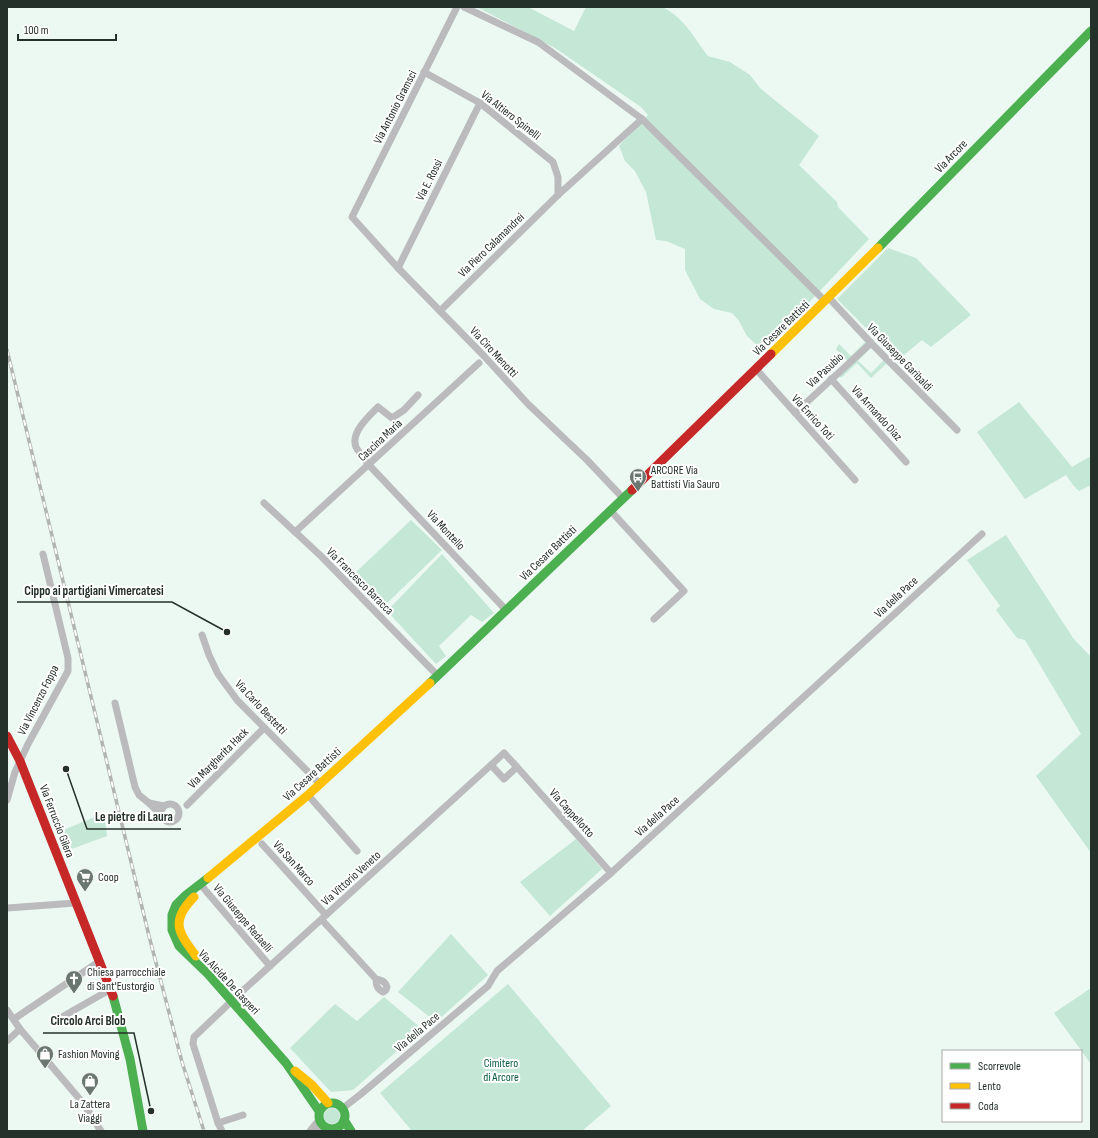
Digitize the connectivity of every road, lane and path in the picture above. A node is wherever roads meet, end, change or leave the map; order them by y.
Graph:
1 (457, 7) edge
2 (464, 7) edge
3 (1091, 31) edge
4 (424, 72) junction
5 (480, 103) junction
6 (642, 119) junction
7 (558, 195) junction
8 (352, 217) joint
9 (398, 268) junction
10 (827, 299) junction
11 (440, 311) junction
12 (870, 342) junction
13 (479, 363) dead end
14 (756, 368) junction
15 (831, 379) junction
16 (418, 395) dead end
17 (795, 413) junction
18 (957, 430) dead end
19 (906, 462) dead end
20 (369, 465) junction
21 (855, 480) dead end
22 (623, 498) junction
23 (264, 503) dead end
24 (610, 510) junction
25 (295, 532) junction
26 (982, 534) dead end
27 (43, 554) dead end
28 (506, 610) junction
29 (654, 619) dead end
30 (202, 635) dead end
31 (438, 676) junction
32 (115, 703) dead end
33 (264, 728) junction
34 (7, 736) edge
35 (20, 761) junction
36 (491, 765) junction
37 (517, 767) junction
38 (7, 770) edge
39 (15, 772) junction
40 (484, 772) joint
41 (320, 784) junction
42 (308, 795) junction
43 (7, 800) edge
44 (149, 803) junction
45 (164, 806) junction
46 (178, 810) junction
47 (161, 815) junction
48 (262, 844) dead end
49 (357, 851) dead end
50 (611, 873) junction
51 (202, 886) junction
52 (76, 904) junction
53 (7, 908) edge
54 (178, 911) joint
55 (324, 918) junction
56 (100, 961) junction
57 (270, 966) junction
58 (376, 979) dead end
59 (111, 989) junction
60 (232, 1001) junction
61 (7, 1010) edge
62 (62, 1017) dead end
63 (14, 1020) junction
64 (20, 1029) junction
65 (7, 1041) edge
66 (286, 1063) junction
67 (328, 1103) junction
68 (342, 1108) junction
69 (243, 1115) dead end
70 (319, 1115) junction
71 (344, 1120) junction
72 (218, 1123) junction
73 (325, 1127) junction
74 (336, 1130) edge
75 (100, 1131) edge
76 (143, 1131) edge
77 (222, 1131) edge
78 (310, 1131) edge
79 (315, 1131) edge
80 (352, 1131) edge

1 - 4 street, Via Antonio Gramsci
2 - 6 street, Via Giuseppe Garibaldi
3 - 10 street, Via Arcore
4 - 5 street, Via Altiero Spinelli
4 - 8 street, Via Antonio Gramsci
5 - 7 street, Via Altiero Spinelli
5 - 9 street, Via E. Rossi
6 - 7 street, Via Piero Calamandrei
6 - 10 street, Via Giuseppe Garibaldi
7 - 11 street, Via Piero Calamandrei
8 - 9 street, Via Ciro Menotti
9 - 11 street, Via Ciro Menotti
10 - 12 street, Via Giuseppe Garibaldi
10 - 14 street, Via Cesare Battisti
11 - 22 street, Via Ciro Menotti
12 - 15 street, Via Pasubio
12 - 18 street, Via Giuseppe Garibaldi
13 - 20 street, Cascina Maria
14 - 17 street, Via Enrico Toti
14 - 22 street, Via Cesare Battisti
15 - 17 street, Via Pasubio
15 - 19 street, Via Armando Diaz
16 - 20 street, Via Montello
17 - 21 street, Via Enrico Toti
20 - 25 street, Cascina Maria
20 - 28 street, Via Montello
22 - 24 street, Via Cesare Battisti
23 - 25 street, Via Francesco Baracca
24 - 28 street, Via Cesare Battisti
24 - 29 street
25 - 31 street, Via Francesco Baracca
26 - 50 street, Via della Pace
27 - 35 street, Via Vincenzo Foppa
28 - 31 street, Via Cesare Battisti
30 - 33 street, Via Carlo Bestetti
31 - 41 street, Via Cesare Battisti
32 - 44 street, Via Margherita Hack
33 - 41 street, Via Carlo Bestetti
33 - 46 street, Via Margherita Hack
34 - 35 street, Via Ferruccio Gilera
35 - 39 street, Via Vincenzo Foppa
35 - 52 street, Via Ferruccio Gilera
36 - 37 street, Via Cappellotto
36 - 37 street
36 - 40 street, Via Cappellotto
37 - 50 street, Via Cappellotto
38 - 39 street
39 - 43 street, Via Vincenzo Foppa
40 - 55 street, Via Vittorio Veneto
41 - 42 street, Via Cesare Battisti
42 - 49 street
42 - 51 street, Via Cesare Battisti
44 - 45 street
44 - 47 street, Via Margherita Hack
45 - 46 street
45 - 47 street
46 - 47 street, Via Margherita Hack
48 - 55 street, Via San Marco
50 - 68 street, Via della Pace
51 - 54 street, Via Cesare Battisti
51 - 57 street, Via Giuseppe Redaelli
52 - 53 street
52 - 56 street, Via Ferruccio Gilera
54 - 60 street, Via Alcide De Gasperi
55 - 57 street, Via Vittorio Veneto
55 - 58 street, Via San Marco
56 - 59 street, Via Ferruccio Gilera
56 - 63 street
57 - 60 street, Via Vittorio Veneto
59 - 62 street
59 - 76 street, Via Ferruccio Gilera
60 - 66 street, Via Alcide De Gasperi
60 - 72 street
61 - 63 street
63 - 64 street
64 - 65 street
64 - 75 street
66 - 67 street, Via Alcide De Gasperi
66 - 70 street, Via Alcide De Gasperi
67 - 68 street
67 - 70 street
68 - 71 street
69 - 72 street
70 - 73 street
70 - 78 street
71 - 74 street
71 - 80 street
72 - 77 street
73 - 74 street
73 - 79 street

